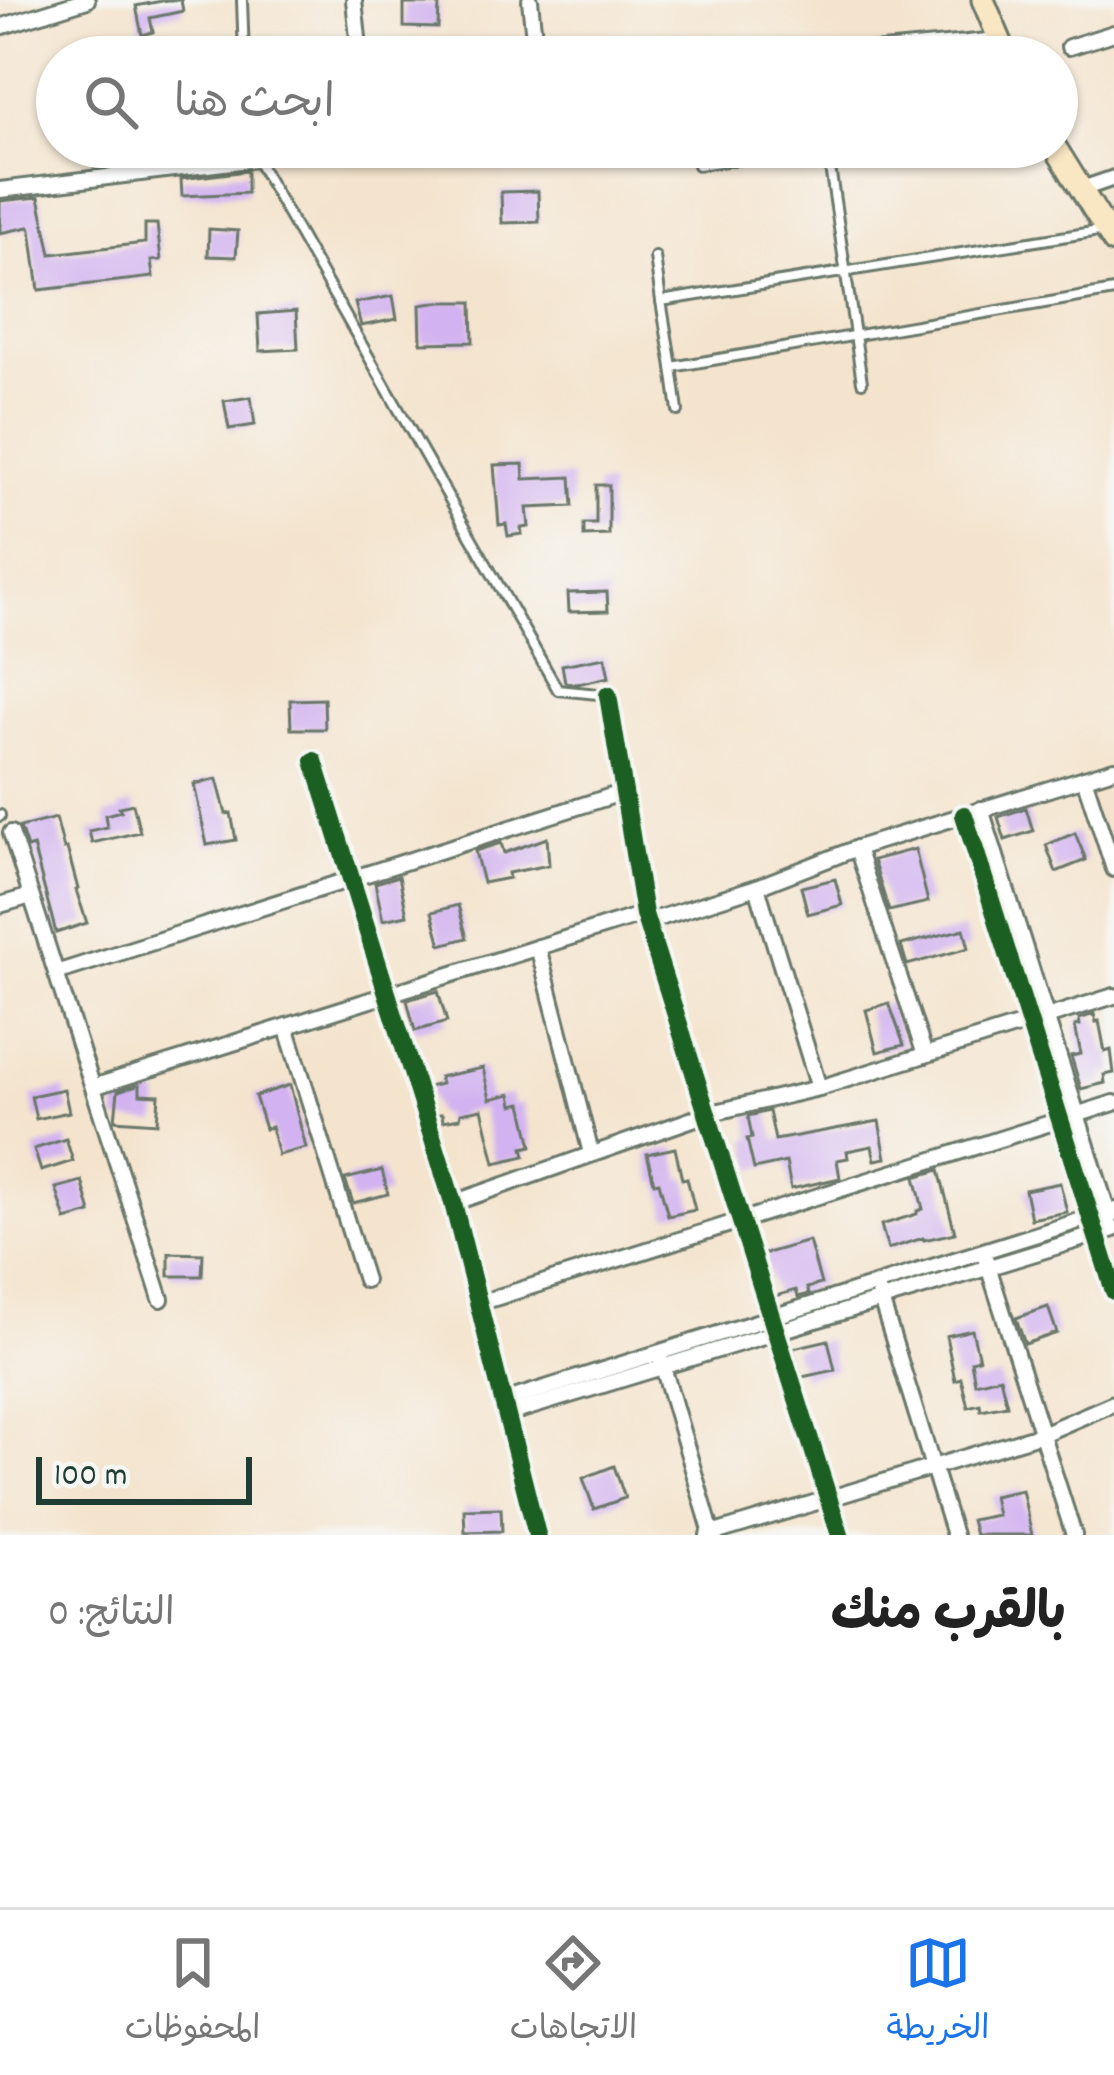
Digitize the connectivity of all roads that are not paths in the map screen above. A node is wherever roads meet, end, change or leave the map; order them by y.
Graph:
1 (87, 0) edge
2 (242, 0) edge
3 (354, 0) edge
4 (530, 0) edge
5 (983, 0) edge
6 (0, 27) edge
7 (1114, 33) edge
8 (243, 36) edge
9 (357, 36) edge
10 (534, 36) edge
11 (998, 36) edge
12 (1078, 44) edge
13 (152, 168) edge
14 (264, 168) edge
15 (831, 168) edge
16 (1068, 168) edge
17 (1114, 178) edge
18 (1082, 189) junction
19 (0, 190) edge
20 (1110, 236) edge
21 (656, 257) dead end
22 (846, 272) junction
23 (1114, 291) edge
24 (662, 301) junction
25 (855, 336) junction
26 (672, 367) junction
27 (862, 382) dead end
28 (678, 411) dead end
29 (608, 695) joint
30 (314, 761) dead end
31 (1114, 769) edge
32 (1084, 778) junction
33 (624, 792) junction
34 (980, 809) junction
35 (964, 814) junction
36 (11, 833) dead end
37 (857, 848) junction
38 (1114, 868) edge
39 (350, 877) junction
40 (757, 887) junction
41 (32, 896) junction
42 (0, 905) edge
43 (645, 918) junction
44 (538, 947) junction
45 (56, 973) junction
46 (387, 994) junction
47 (1114, 996) edge
48 (1046, 1017) junction
49 (1029, 1022) junction
50 (286, 1026) junction
51 (925, 1055) junction
52 (93, 1087) junction
53 (819, 1088) junction
54 (1114, 1103) edge
55 (707, 1114) junction
56 (1077, 1114) junction
57 (1060, 1120) junction
58 (591, 1153) junction
59 (453, 1203) junction
60 (1111, 1211) edge
61 (1090, 1217) junction
62 (741, 1219) junction
63 (1114, 1229) edge
64 (1096, 1234) junction
65 (983, 1251) junction
66 (988, 1267) junction
67 (365, 1280) dead end
68 (1114, 1291) edge
69 (879, 1292) junction
70 (161, 1299) dead end
71 (479, 1303) junction
72 (775, 1324) junction
73 (661, 1359) junction
74 (1114, 1403) edge
75 (506, 1407) junction
76 (1042, 1434) junction
77 (933, 1466) junction
78 (829, 1500) junction
79 (736, 1531) edge
80 (710, 1534) edge
81 (536, 1535) edge
82 (840, 1535) edge
83 (954, 1535) edge
84 (1074, 1535) edge

1 - 6 street
2 - 8 lane
3 - 9 street
4 - 10 street
5 - 11 street
7 - 12 street
13 - 19 street
14 - 29 lane
15 - 22 lane
16 - 18 street
17 - 18 street
18 - 20 street
20 - 22 lane
21 - 24 lane
22 - 24 lane
22 - 25 lane
23 - 25 lane
24 - 26 lane
25 - 26 lane
25 - 27 lane
26 - 28 lane
29 - 33 street
30 - 39 street
31 - 32 street
32 - 34 street
32 - 38 street
33 - 39 street
33 - 43 street
34 - 35 street
34 - 48 street
35 - 37 street
35 - 49 street
36 - 41 street
37 - 40 street
37 - 51 street
39 - 45 street
39 - 46 street
40 - 43 street
40 - 53 street
41 - 42 street
41 - 45 street
43 - 44 street
43 - 55 street
44 - 46 street
44 - 58 street
45 - 52 street
46 - 50 street
46 - 59 street
47 - 48 street
48 - 49 street
48 - 56 street
49 - 51 street
49 - 57 street
50 - 52 street
50 - 67 street
51 - 53 street
52 - 70 street
53 - 55 street
54 - 56 street
55 - 58 street
55 - 62 street
56 - 57 street
56 - 60 street
57 - 61 street
57 - 62 street
58 - 59 street
59 - 71 street
60 - 61 street
60 - 63 street
61 - 64 street
61 - 65 street
62 - 71 street
62 - 72 street
63 - 64 street
64 - 66 street
64 - 68 street
65 - 66 street
65 - 69 street
66 - 69 street
66 - 76 street
69 - 72 street
69 - 77 street
71 - 75 street
72 - 73 street
72 - 78 street
73 - 75 street
73 - 80 street
74 - 76 street
75 - 81 street
76 - 77 street
76 - 84 street
77 - 78 street
77 - 83 street
78 - 79 street
78 - 82 street
79 - 80 street

